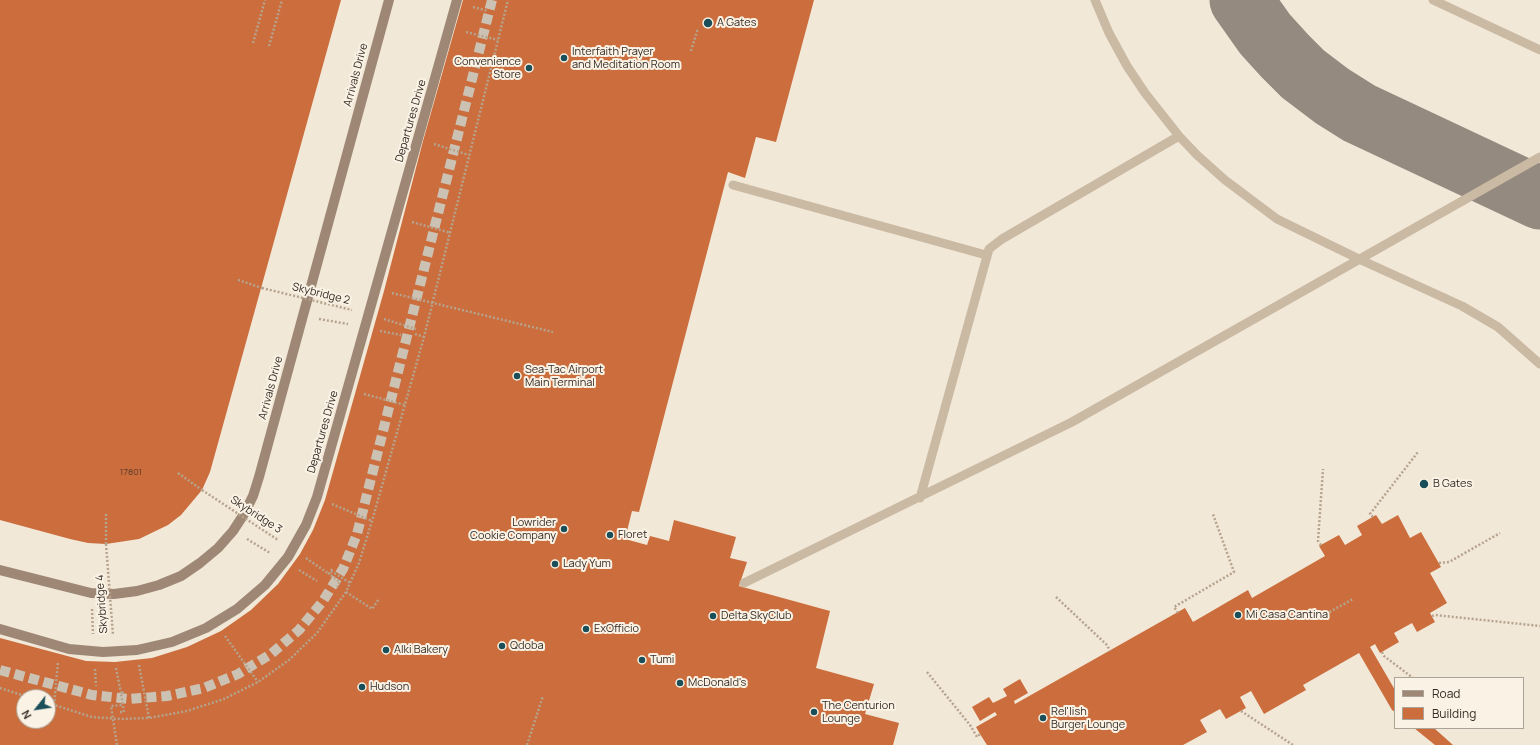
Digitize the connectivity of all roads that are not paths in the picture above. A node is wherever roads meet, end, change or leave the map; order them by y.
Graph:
1 (389, 0) edge
2 (457, 0) edge
3 (1095, 0) edge
4 (1433, 0) edge
5 (1540, 50) edge
6 (1179, 136) junction
7 (1540, 157) edge
8 (733, 185) dead end
9 (986, 255) junction
10 (1361, 260) junction
11 (1540, 364) edge
12 (920, 498) junction
13 (0, 570) edge
14 (744, 583) dead end
15 (0, 629) edge

1 - 13 main road, Arrivals Drive
2 - 15 main road, Departures Drive, bridge
3 - 6 lane
4 - 5 lane
6 - 9 lane
6 - 10 lane
7 - 10 lane
8 - 9 lane
9 - 12 lane
10 - 11 lane
10 - 12 lane
12 - 14 lane

